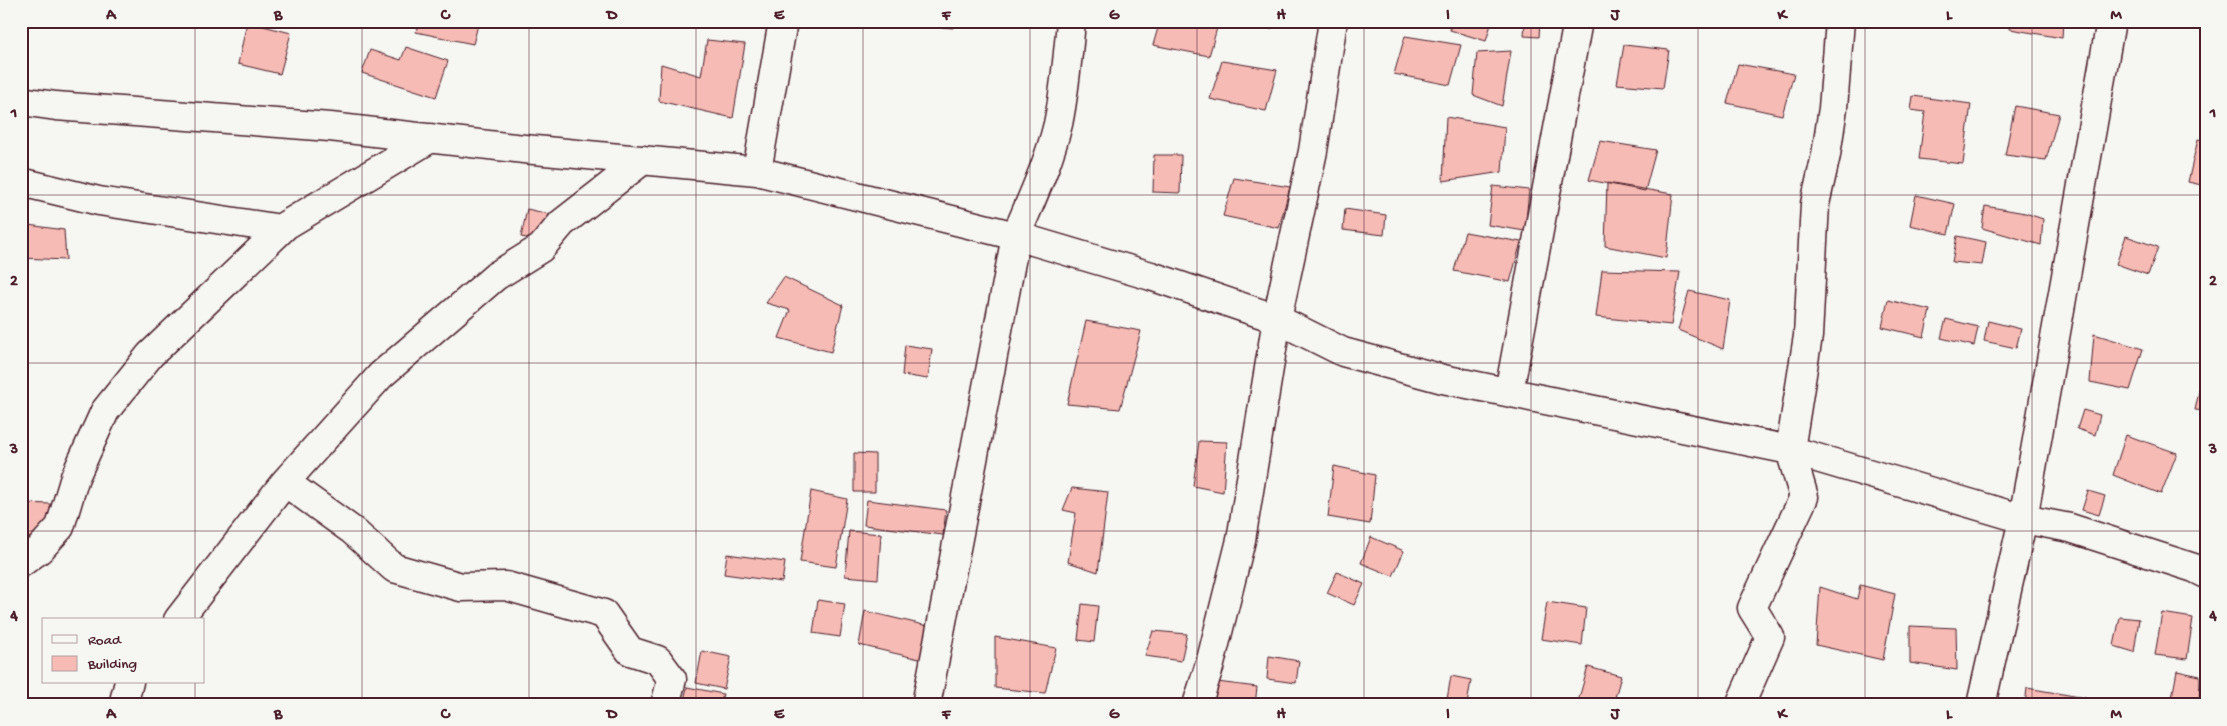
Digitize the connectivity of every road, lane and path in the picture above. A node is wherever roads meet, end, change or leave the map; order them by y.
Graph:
1 (783, 21) edge
2 (1071, 21) edge
3 (1333, 21) edge
4 (1578, 21) edge
5 (1840, 21) edge
6 (2111, 21) edge
7 (21, 101) edge
8 (431, 138) junction
9 (643, 160) junction
10 (757, 171) junction
11 (21, 182) edge
12 (281, 229) junction
13 (1016, 236) junction
14 (1277, 319) junction
15 (1509, 392) junction
16 (1790, 450) junction
17 (285, 482) junction
18 (2022, 519) junction
19 (21, 563) edge
20 (2206, 574) edge
21 (180, 618) edge
22 (129, 684) edge
23 (123, 705) edge
24 (666, 705) edge
25 (926, 705) edge
26 (1197, 705) edge
27 (1740, 705) edge
28 (1981, 705) edge

1 - 10 street
2 - 13 street
3 - 14 street
4 - 15 street
5 - 16 street
6 - 18 street
7 - 8 street
8 - 9 street
8 - 12 street
9 - 10 street
9 - 17 street
10 - 13 street
11 - 12 street
12 - 19 street
13 - 14 street
13 - 25 street
14 - 15 street
14 - 26 street
15 - 16 street
16 - 18 street
16 - 27 street
17 - 21 street
17 - 24 street
18 - 20 street
18 - 28 street
22 - 23 street

